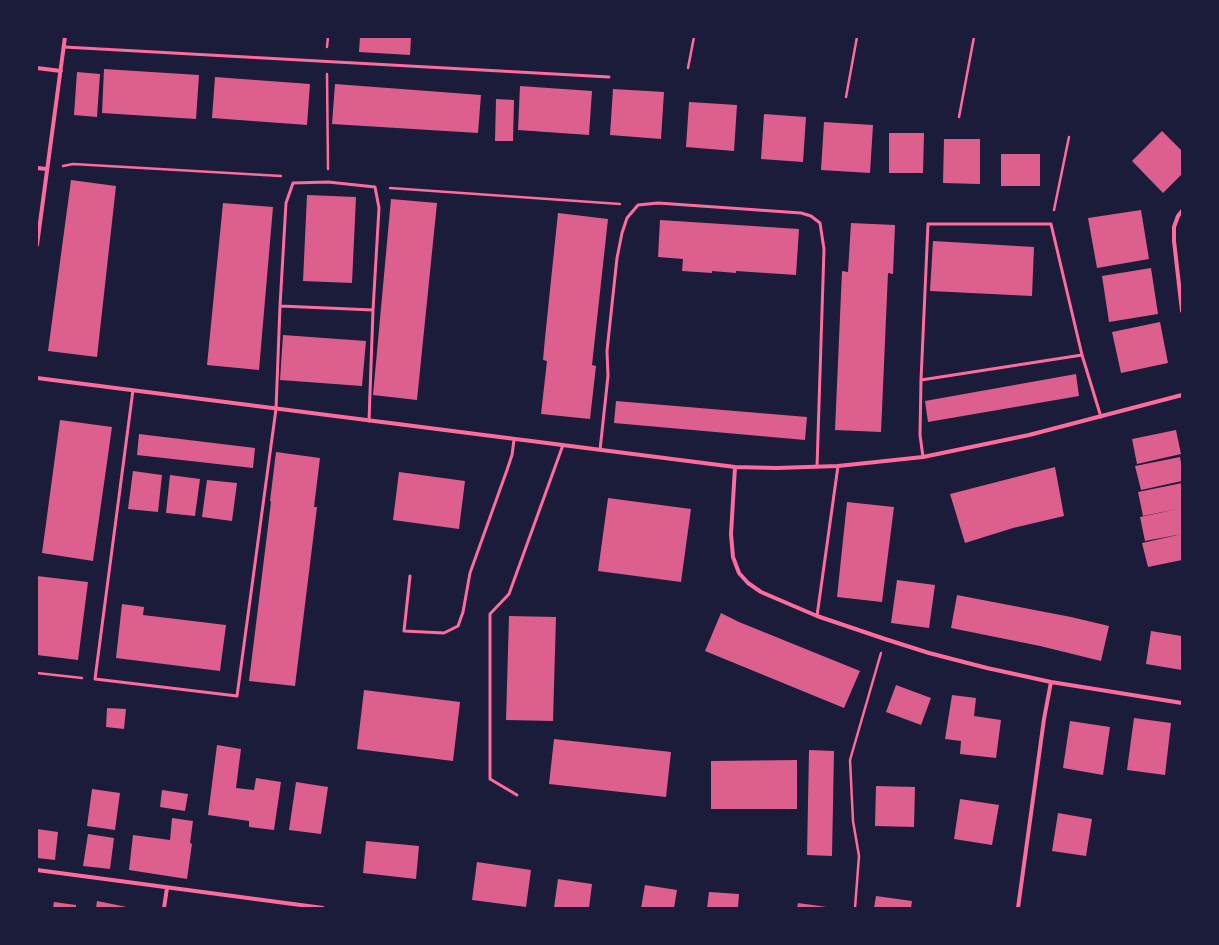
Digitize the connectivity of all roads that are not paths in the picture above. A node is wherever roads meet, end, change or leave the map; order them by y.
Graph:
1 (65, 37) edge
2 (64, 47) junction
3 (37, 68) edge
4 (61, 71) junction
5 (609, 77) dead end
6 (37, 168) edge
7 (47, 169) junction
8 (1182, 211) edge
9 (37, 245) edge
10 (280, 306) junction
11 (373, 310) junction
12 (1182, 312) edge
13 (1082, 355) junction
14 (37, 378) edge
15 (921, 380) junction
16 (133, 390) junction
17 (1182, 395) edge
18 (276, 410) junction
19 (1101, 416) junction
20 (369, 421) junction
21 (514, 440) junction
22 (562, 446) junction
23 (600, 450) junction
24 (923, 457) junction
25 (838, 466) junction
26 (735, 467) junction
27 (816, 467) junction
28 (410, 576) dead end
29 (817, 616) junction
30 (1051, 682) junction
31 (1182, 703) edge
32 (517, 795) dead end
33 (37, 870) edge
34 (167, 888) junction
35 (164, 908) edge
36 (323, 908) edge
37 (1018, 908) edge

1 - 2 street
2 - 4 street
2 - 5 lane
3 - 4 street
4 - 7 street
6 - 7 street
7 - 9 street
8 - 12 street
10 - 11 lane
10 - 11 lane
10 - 18 lane
11 - 20 lane
13 - 15 lane
13 - 15 lane
13 - 19 lane
14 - 16 street
15 - 24 lane
16 - 18 street
16 - 18 lane
17 - 19 street
18 - 20 street
19 - 24 street
20 - 21 street
21 - 22 street
21 - 28 lane
22 - 23 street
22 - 32 lane
23 - 26 street
23 - 27 lane
24 - 25 street
25 - 27 street
25 - 29 lane
26 - 27 street
26 - 29 street
29 - 30 street
30 - 31 street
30 - 37 street
33 - 34 street
34 - 35 street
34 - 36 street

